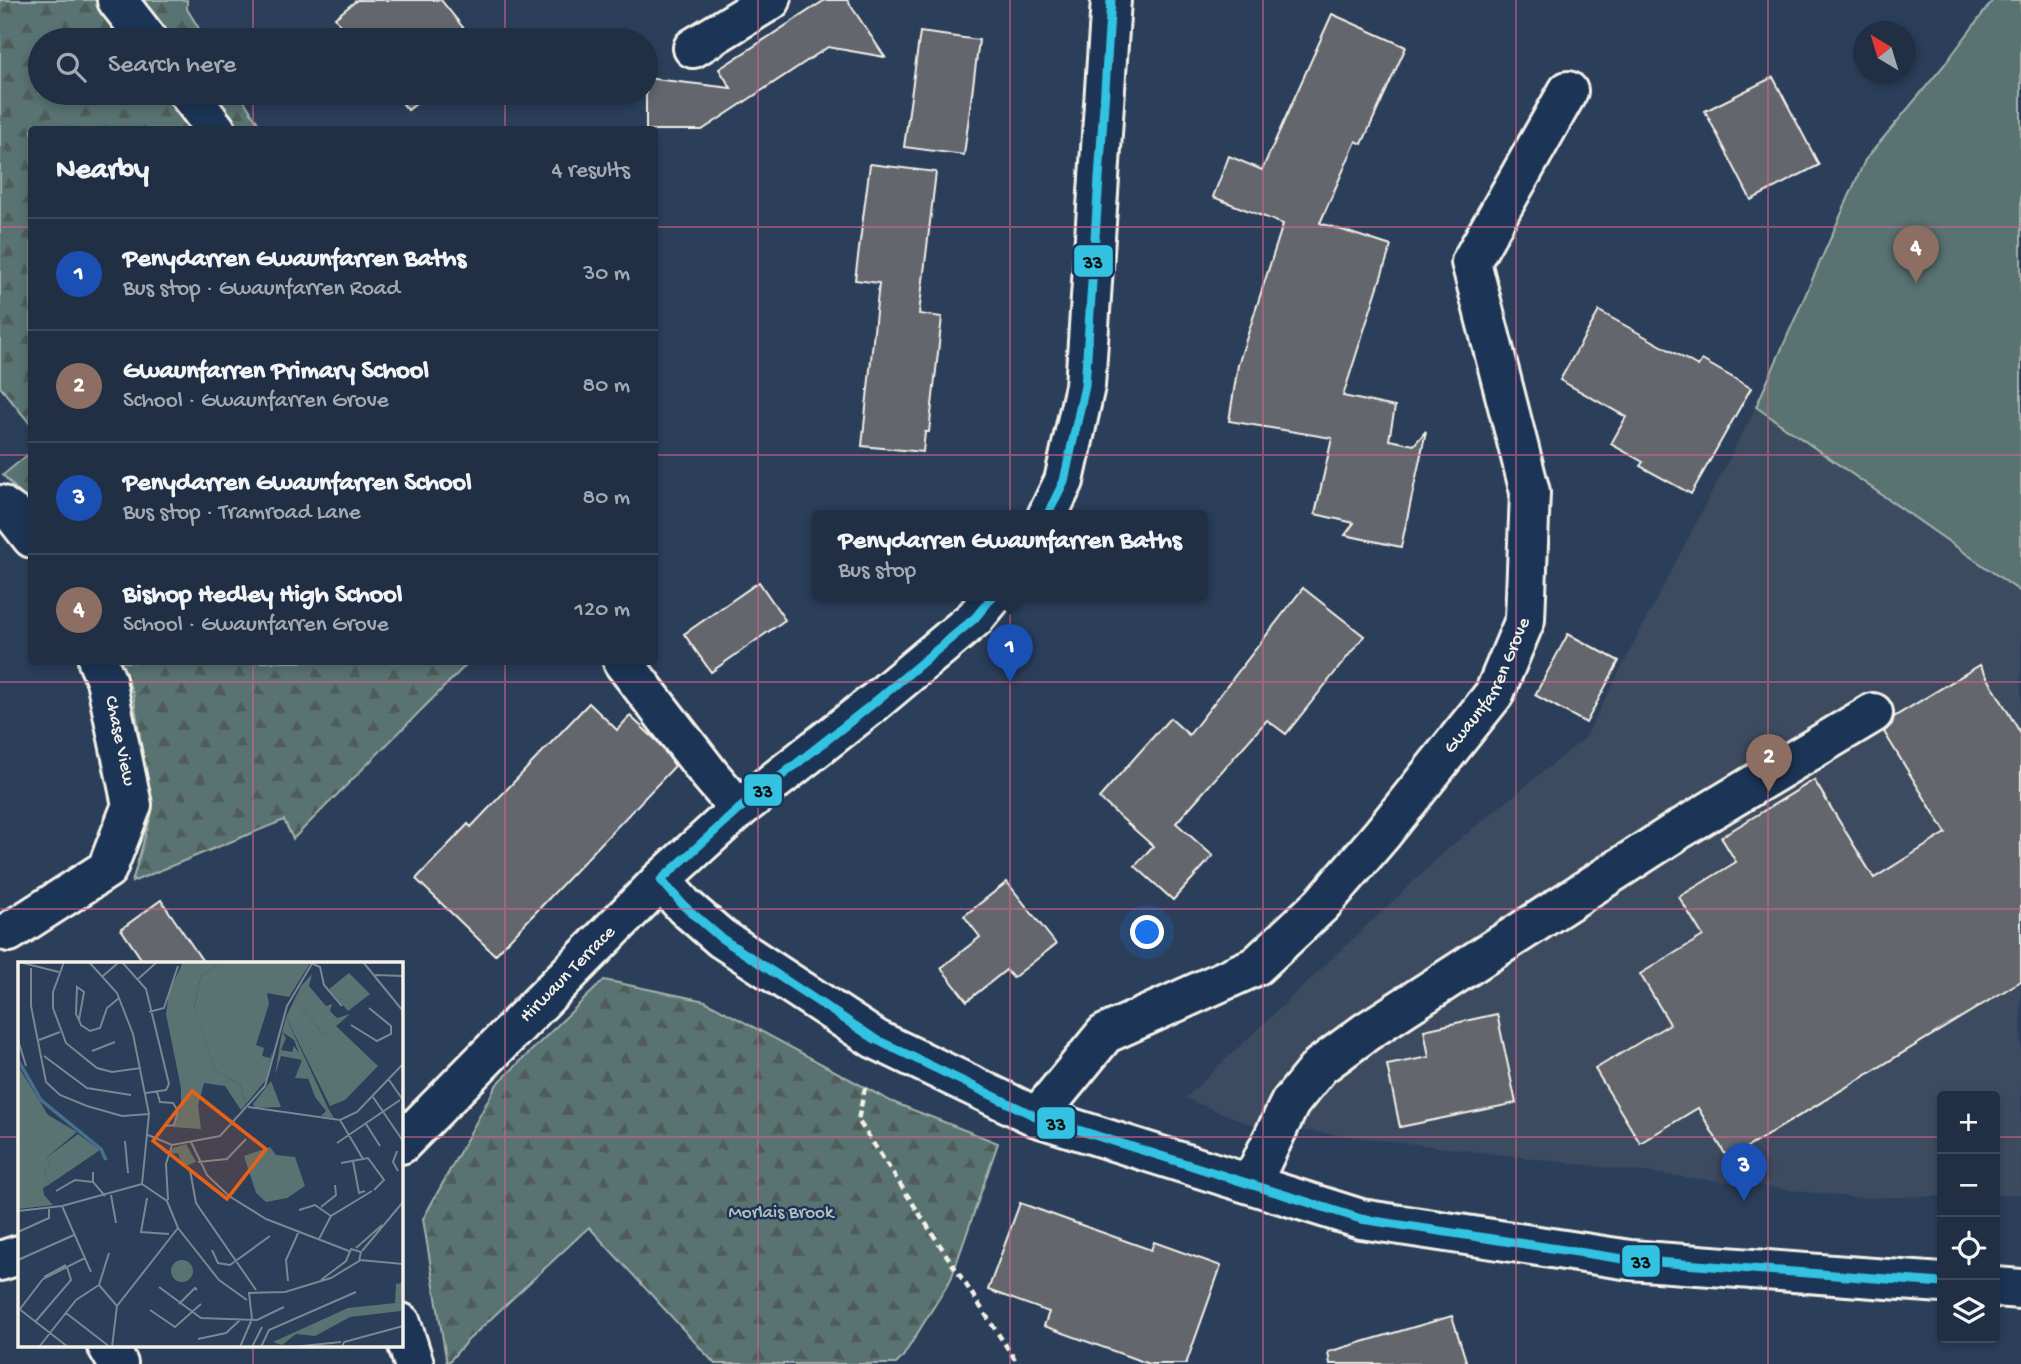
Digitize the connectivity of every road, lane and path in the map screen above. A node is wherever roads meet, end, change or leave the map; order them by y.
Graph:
1 (117, 0) edge
2 (771, 0) edge
3 (1111, 0) edge
4 (139, 28) edge
5 (693, 48) dead end
6 (1568, 91) dead end
7 (197, 105) edge
8 (213, 126) edge
9 (0, 505) edge
10 (1050, 510) edge
11 (28, 533) edge
12 (989, 601) edge
13 (99, 665) edge
14 (625, 665) edge
15 (1873, 713) dead end
16 (739, 808) junction
17 (661, 880) junction
18 (9, 932) dead end
19 (875, 1039) junction
20 (1038, 1117) junction
21 (402, 1143) edge
22 (1251, 1184) junction
23 (18, 1255) edge
24 (0, 1261) edge
25 (1937, 1283) edge
26 (2000, 1287) edge
27 (2021, 1289) edge
28 (402, 1326) edge
29 (108, 1346) edge
30 (118, 1364) edge
31 (414, 1364) edge
32 (1017, 1364) edge

1 - 4 street
2 - 5 street
3 - 10 street
6 - 20 street, Gwaunfarren Grove
7 - 8 street
9 - 11 street
12 - 16 street, Hirwaun Terrace
13 - 18 street, Chase View
14 - 16 street
15 - 22 street
16 - 17 street, Hirwaun Terrace
17 - 19 street
17 - 21 street, Hirwaun Terrace
19 - 20 street
19 - 32 path
20 - 22 street
22 - 25 street
23 - 24 street
26 - 27 street
28 - 31 street
29 - 30 street

